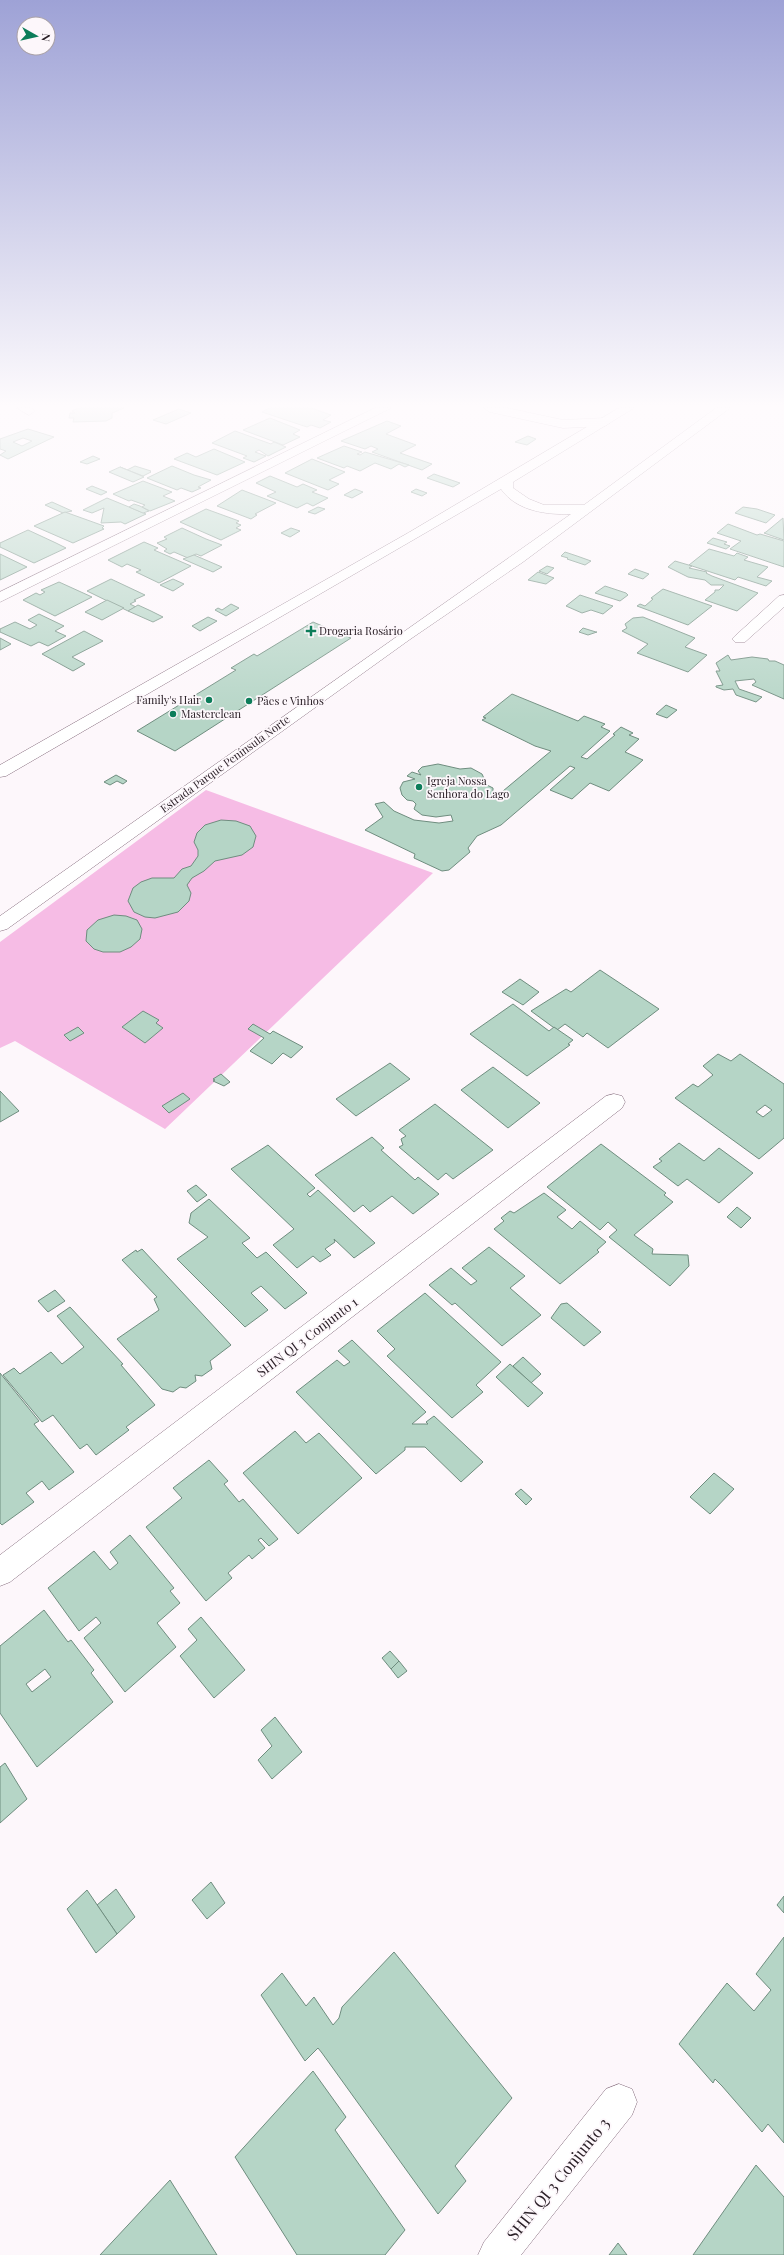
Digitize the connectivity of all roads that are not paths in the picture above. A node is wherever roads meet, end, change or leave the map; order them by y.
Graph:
1 (172, 513) edge
2 (449, 513) edge
3 (581, 513) edge
4 (0, 598) edge
5 (784, 599) edge
6 (740, 638) dead end
7 (0, 772) edge
8 (0, 925) edge
9 (614, 1102) dead end
10 (0, 1572) edge
11 (620, 2102) dead end
12 (497, 2255) edge

1 - 4 main road
2 - 7 main road
3 - 8 main road, Estrada Parque Península Norte
5 - 6 main road
9 - 10 main road, SHIN QI 3 Conjunto 1
11 - 12 main road, SHIN QI 3 Conjunto 3

